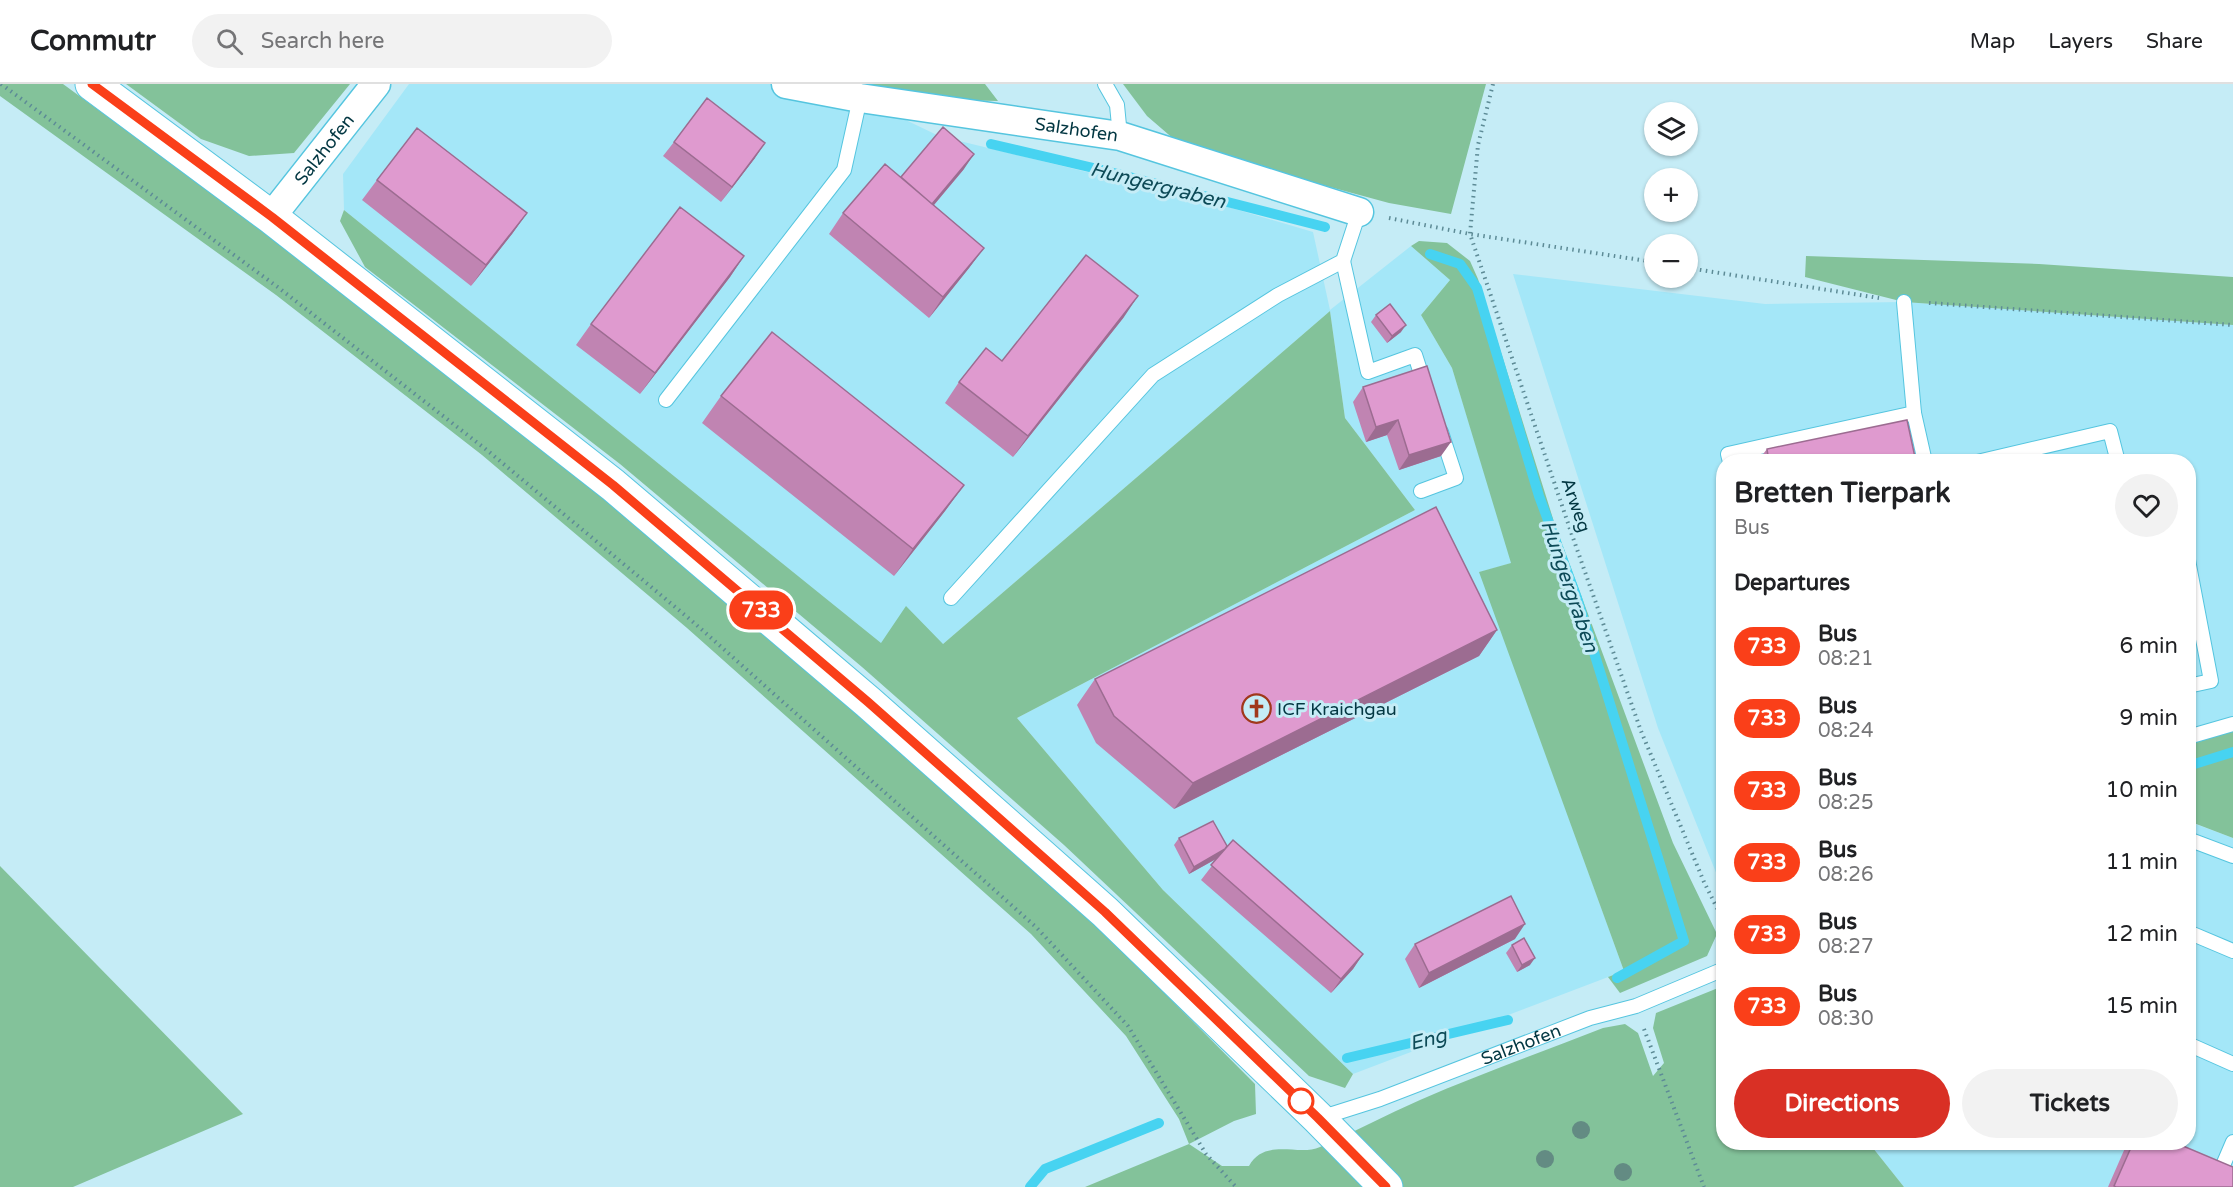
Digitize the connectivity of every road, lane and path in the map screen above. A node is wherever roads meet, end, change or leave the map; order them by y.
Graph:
1 (1, 84) edge
2 (92, 84) edge
3 (376, 84) edge
4 (786, 84) edge
5 (1106, 84) edge
6 (1493, 84) edge
7 (861, 98) junction
8 (1120, 136) junction
9 (1359, 212) junction
10 (272, 217) junction
11 (1470, 234) junction
12 (1644, 260) edge
13 (1343, 261) junction
14 (1698, 270) edge
15 (1904, 302) junction
16 (2233, 325) edge
17 (666, 400) dead end
18 (1430, 400) edge
19 (1914, 413) junction
20 (1437, 422) edge
21 (1728, 454) edge
22 (1923, 454) edge
23 (2011, 454) edge
24 (2116, 454) edge
25 (1421, 491) dead end
26 (951, 598) dead end
27 (2196, 602) edge
28 (2196, 684) edge
29 (2233, 723) edge
30 (2196, 735) edge
31 (2196, 842) edge
32 (2233, 856) edge
33 (1716, 906) edge
34 (2196, 935) edge
35 (2233, 951) edge
36 (1716, 972) edge
37 (1636, 1006) junction
38 (2196, 1048) edge
39 (2233, 1064) edge
40 (1318, 1118) junction
41 (2233, 1142) edge
42 (2222, 1170) edge
43 (1236, 1187) edge
44 (1386, 1187) edge
45 (1704, 1187) edge

1 - 43 path
2 - 10 street
3 - 10 street, Salzhofen
4 - 7 street, Salzhofen
5 - 8 lane
6 - 11 path, Arweg
7 - 8 street, Salzhofen
7 - 17 lane
8 - 9 street, Salzhofen
9 - 11 path
9 - 13 lane
10 - 40 street
11 - 12 path
11 - 33 path, Arweg
13 - 18 lane
13 - 26 lane
14 - 15 path
15 - 16 path
15 - 19 lane
19 - 21 lane
19 - 22 lane
20 - 25 lane
23 - 24 lane
27 - 28 lane
29 - 30 lane
31 - 32 lane
34 - 35 lane
36 - 37 lane, Salzhofen
37 - 40 lane, Salzhofen
37 - 45 path
38 - 39 lane
40 - 44 street
41 - 42 lane

